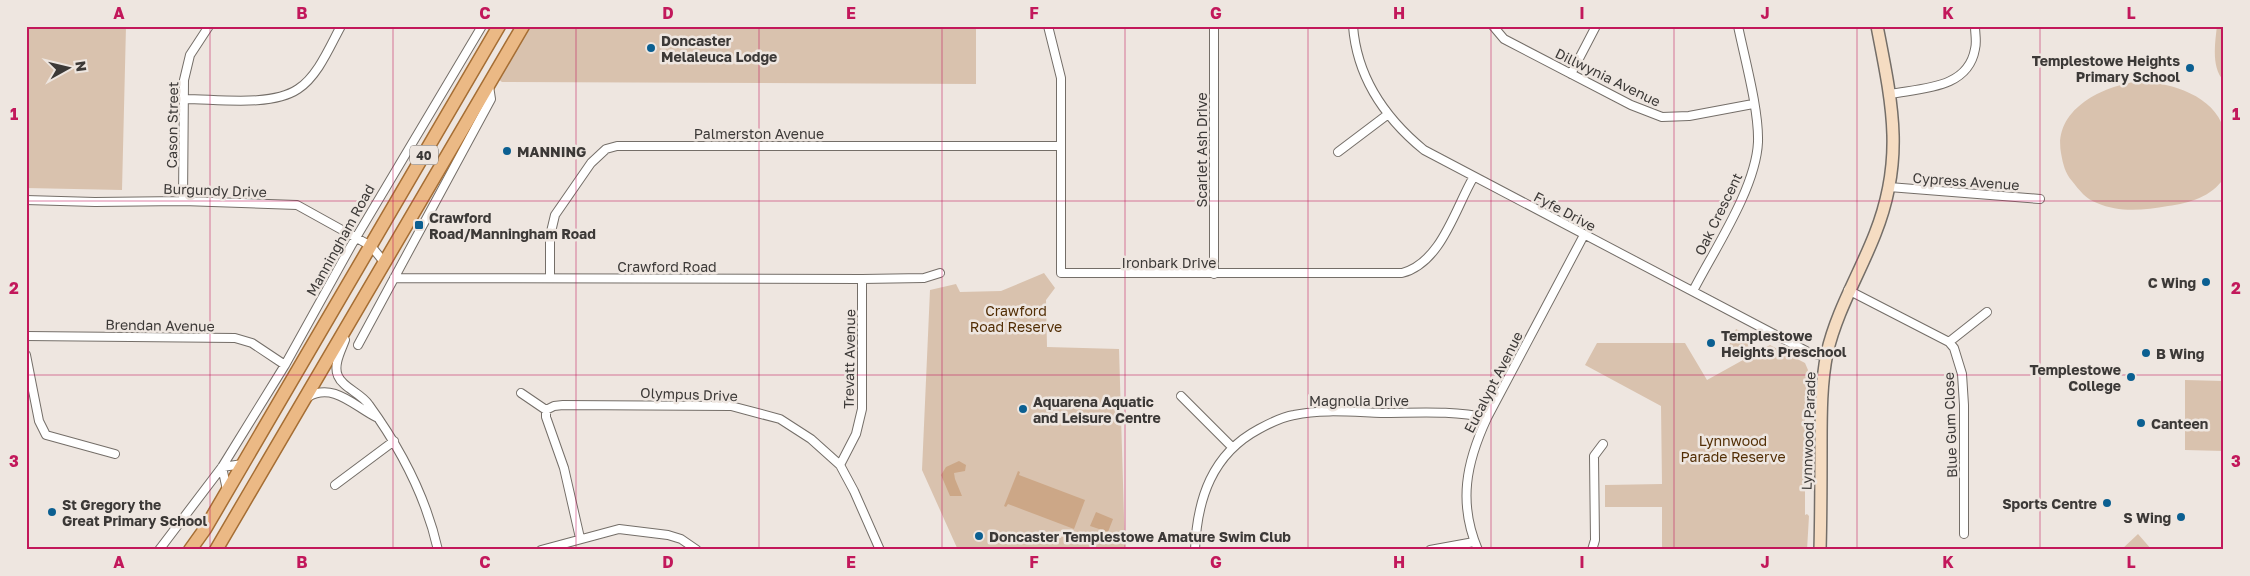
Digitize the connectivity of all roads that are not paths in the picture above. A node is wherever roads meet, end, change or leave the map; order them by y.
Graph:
1 (209, 26) edge
2 (341, 26) edge
3 (482, 26) edge
4 (499, 26) edge
5 (523, 26) edge
6 (1048, 26) edge
7 (1214, 26) edge
8 (1352, 26) edge
9 (1493, 26) edge
10 (1596, 26) edge
11 (1738, 26) edge
12 (1877, 26) edge
13 (1975, 26) edge
14 (1571, 74) junction
15 (489, 84) junction
16 (1890, 94) junction
17 (185, 99) junction
18 (1753, 104) junction
19 (1387, 115) junction
20 (1060, 146) junction
21 (1338, 152) dead end
22 (1473, 178) junction
23 (1889, 187) junction
24 (2040, 199) dead end
25 (26, 200) edge
26 (183, 201) junction
27 (1584, 235) junction
28 (356, 237) junction
29 (371, 246) junction
30 (384, 262) junction
31 (940, 273) dead end
32 (1214, 274) junction
33 (394, 278) junction
34 (550, 278) junction
35 (862, 279) junction
36 (1848, 290) junction
37 (1693, 291) junction
38 (386, 293) junction
39 (365, 296) junction
40 (1987, 312) dead end
41 (353, 316) junction
42 (26, 336) edge
43 (1949, 342) junction
44 (358, 345) dead end
45 (26, 355) edge
46 (306, 357) junction
47 (1826, 357) junction
48 (285, 365) junction
49 (323, 368) junction
50 (521, 393) dead end
51 (1181, 396) dead end
52 (304, 399) junction
53 (546, 410) junction
54 (377, 418) junction
55 (1487, 418) junction
56 (394, 441) junction
57 (1603, 444) dead end
58 (1232, 447) junction
59 (115, 454) dead end
60 (242, 464) junction
61 (840, 465) junction
62 (222, 467) junction
63 (335, 485) dead end
64 (228, 490) junction
65 (1964, 534) dead end
66 (580, 538) junction
67 (1474, 542) junction
68 (561, 547) edge
69 (159, 550) edge
70 (190, 550) edge
71 (216, 550) edge
72 (438, 550) edge
73 (541, 550) edge
74 (697, 550) edge
75 (880, 550) edge
76 (1195, 550) edge
77 (1430, 550) edge
78 (1478, 550) edge
79 (1592, 550) edge
80 (1820, 550) edge

1 - 17 street, Cason Street
2 - 17 street
3 - 28 street, Manningham Road
4 - 29 main road, Manningham Road / 40
5 - 15 main road, 40
6 - 20 street, Ironbark Drive
7 - 32 street, Scarlet Ash Drive
8 - 19 street, Fyfe Drive
9 - 14 street, Dillwynia Avenue
10 - 14 street
11 - 18 street, Oak Crescent
12 - 16 main road, Lynnwood Parade
13 - 16 street
14 - 18 street, Dillwynia Avenue
15 - 30 main road, 40
15 - 33 street
16 - 23 main road, Lynnwood Parade
17 - 26 street, Cason Street
18 - 37 street, Oak Crescent
19 - 21 street
19 - 22 street, Fyfe Drive
20 - 32 street, Ironbark Drive
20 - 34 street, Palmerston Avenue
22 - 27 street, Fyfe Drive
22 - 32 street, Ironbark Drive
23 - 24 street, Cypress Avenue
23 - 36 main road, Lynnwood Parade
25 - 26 street, Burgundy Drive
26 - 28 street, Burgundy Drive
27 - 37 street, Fyfe Drive
27 - 55 street, Eucalypt Avenue
28 - 29 street, Burgundy Drive
28 - 48 street, Manningham Road
29 - 30 street, Burgundy Drive
29 - 46 main road, Manningham Road / 40
30 - 39 main road, 40
31 - 35 street, Crawford Road
33 - 34 street, Crawford Road
33 - 38 street
34 - 35 street, Crawford Road
35 - 61 street, Trevatt Avenue
36 - 43 street
36 - 47 main road, Lynnwood Parade
37 - 47 street, Fyfe Drive
38 - 39 street
38 - 44 street
39 - 41 main road, 40
40 - 43 street
41 - 49 main road, 40
41 - 54 street
42 - 48 street, Brendan Avenue
43 - 65 street, Blue Gum Close
45 - 59 street
46 - 49 main road
46 - 60 main road, Manningham Road / 40
47 - 80 main road, Lynnwood Parade
48 - 62 street, Manningham Road
49 - 52 main road, 40
50 - 53 street
51 - 58 street
52 - 54 street
52 - 71 main road, 40
53 - 61 street, Olympus Drive
53 - 66 street
54 - 56 street
55 - 58 street, Magnolia Drive
55 - 67 street, Eucalypt Avenue
56 - 63 street
56 - 72 street
57 - 79 street
58 - 76 street, Magnolia Drive
60 - 62 street
60 - 64 main road, Manningham Road / 40
61 - 75 street, Olympus Drive
62 - 64 street
62 - 69 street, Manningham Road
64 - 70 main road, Manningham Road / 40
66 - 68 street
66 - 74 street
67 - 77 street
67 - 78 street, Eucalypt Avenue
68 - 73 street

